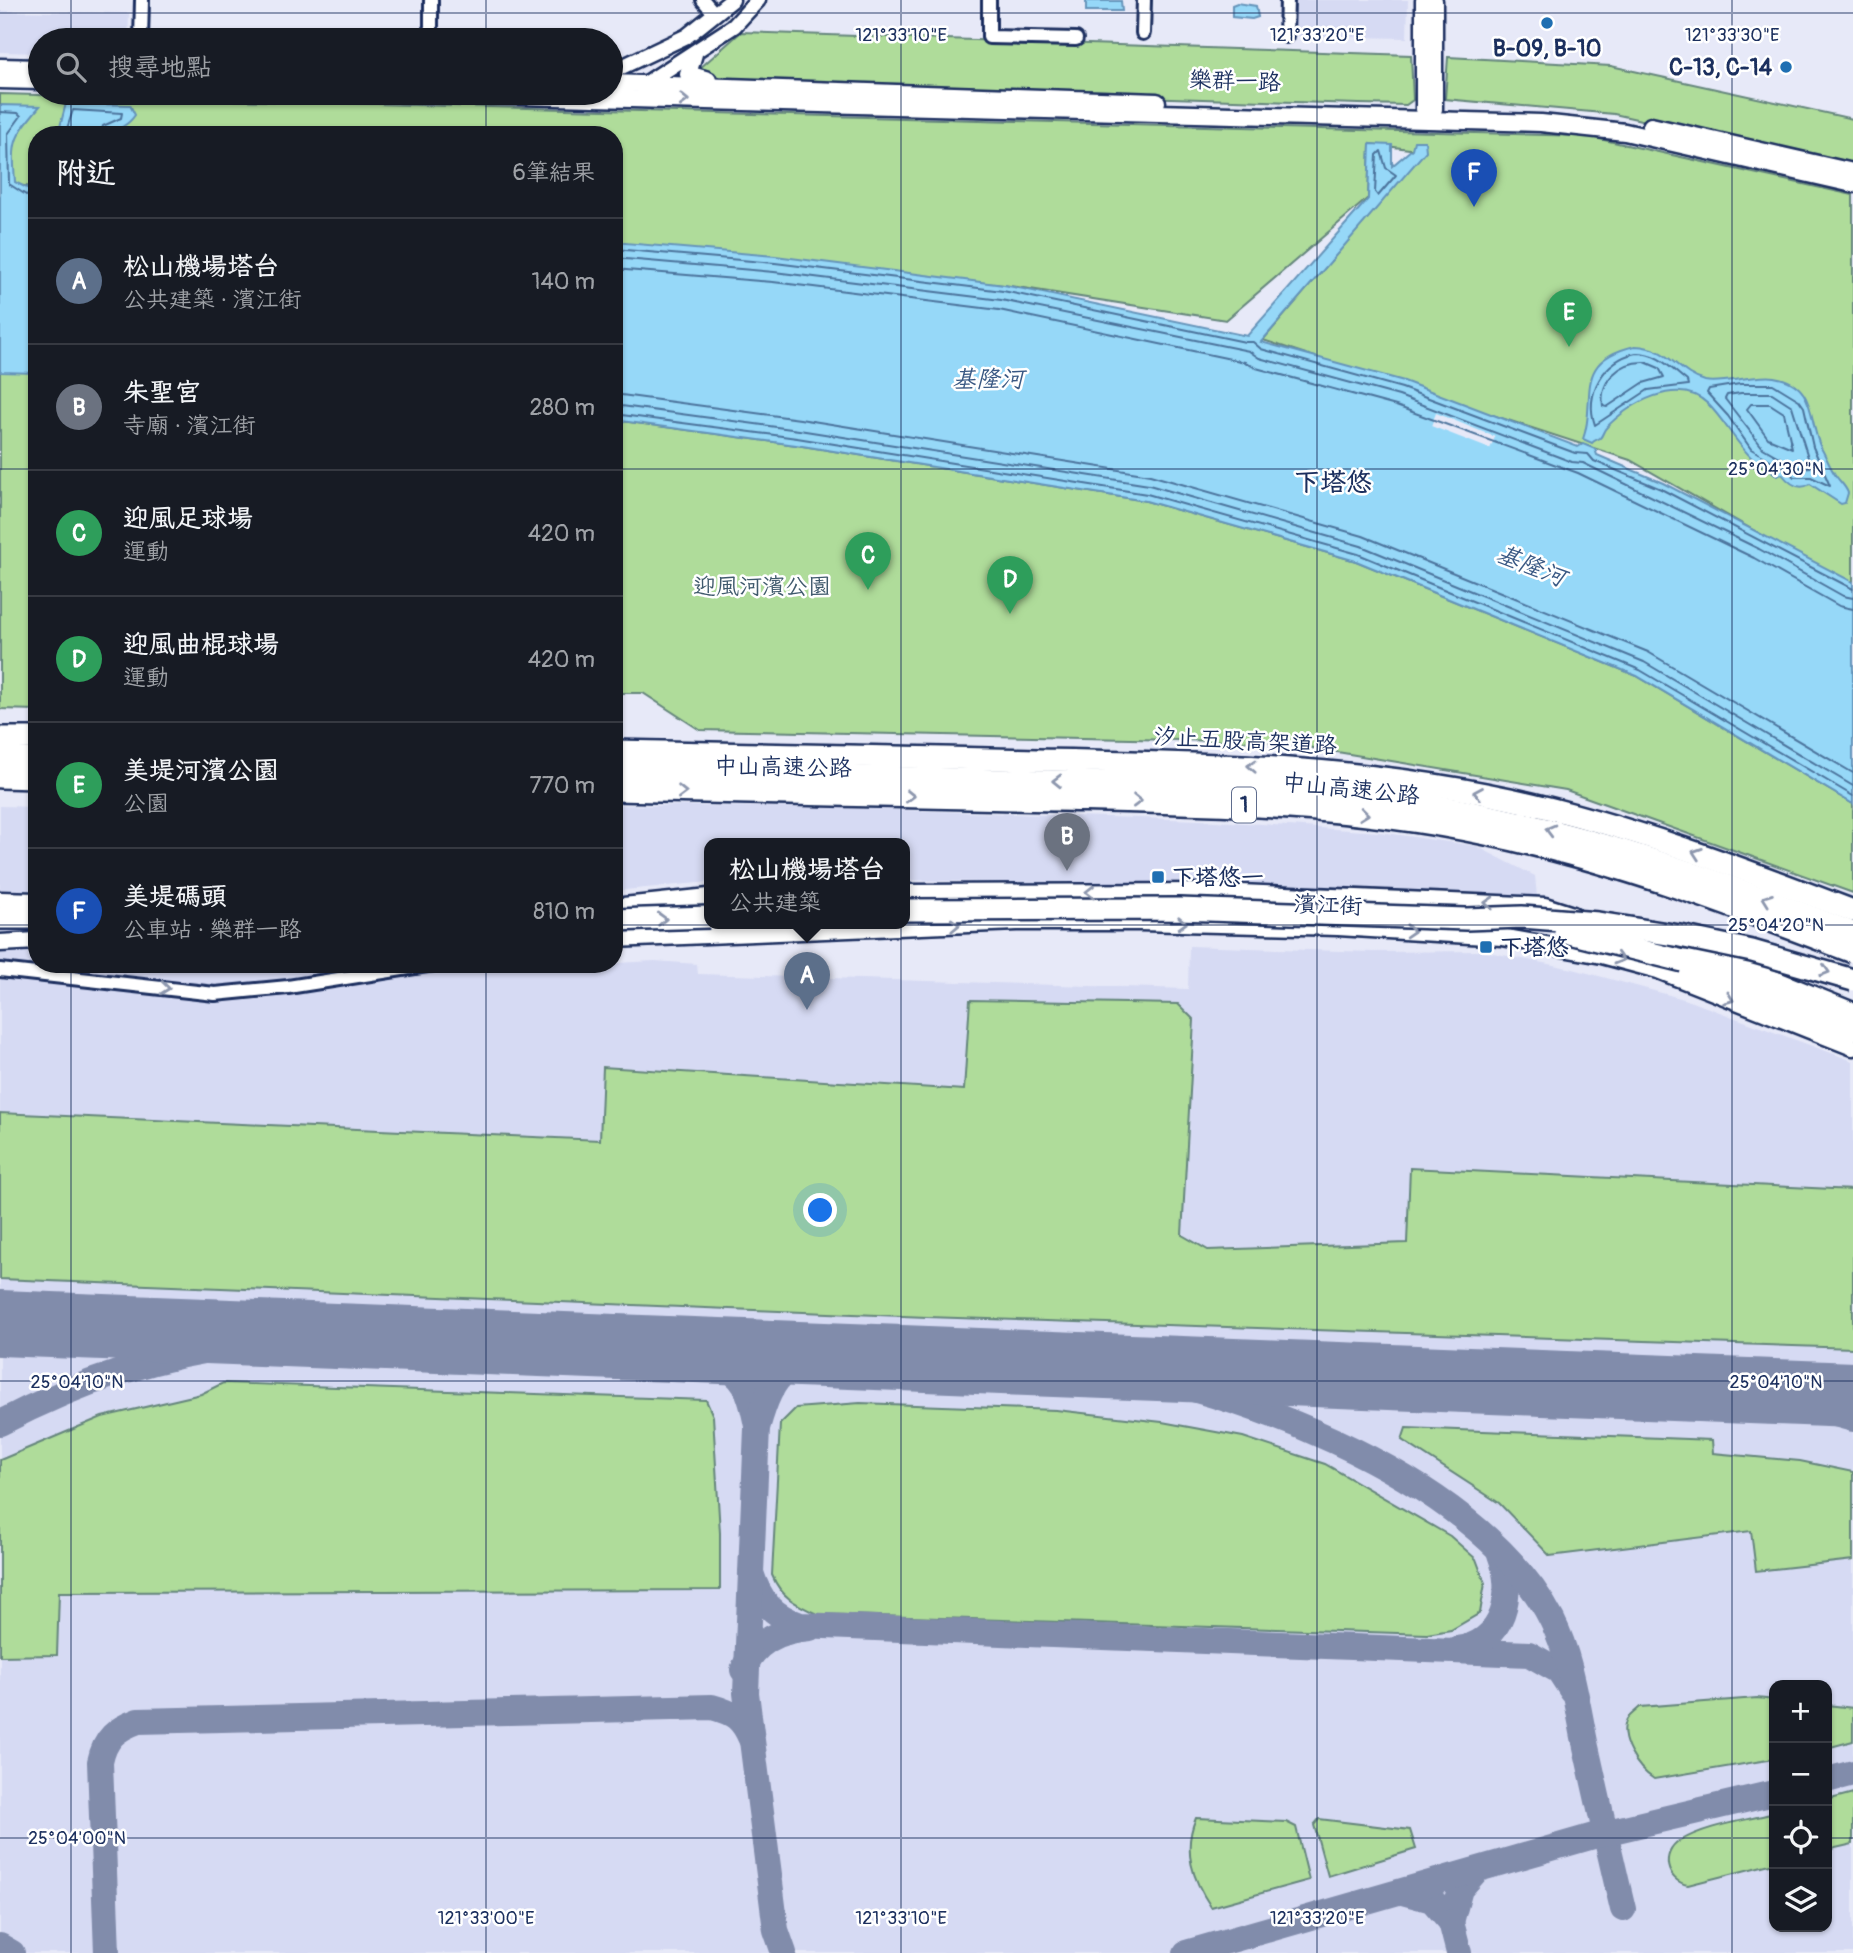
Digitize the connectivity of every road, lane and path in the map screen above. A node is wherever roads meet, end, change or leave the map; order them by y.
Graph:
1 (142, 0) edge
2 (431, 0) edge
3 (703, 0) edge
4 (732, 0) edge
5 (758, 0) edge
6 (989, 0) edge
7 (1144, 0) edge
8 (1287, 0) edge
9 (1423, 0) edge
10 (1434, 0) edge
11 (715, 14) junction
12 (141, 28) edge
13 (430, 28) edge
14 (1143, 33) dead end
15 (1286, 36) dead end
16 (1076, 39) dead end
17 (694, 54) junction
18 (623, 66) edge
19 (0, 67) edge
20 (28, 68) edge
21 (0, 80) edge
22 (28, 81) edge
23 (645, 84) junction
24 (0, 87) edge
25 (28, 88) edge
26 (623, 89) edge
27 (623, 91) edge
28 (765, 91) junction
29 (1429, 113) junction
30 (1853, 172) edge
31 (1853, 184) edge
32 (0, 738) edge
33 (28, 738) edge
34 (623, 751) edge
35 (0, 758) edge
36 (28, 759) edge
37 (623, 771) edge
38 (0, 777) edge
39 (28, 778) edge
40 (623, 790) edge
41 (910, 893) edge
42 (704, 897) edge
43 (690, 898) junction
44 (28, 906) edge
45 (623, 907) edge
46 (28, 910) edge
47 (910, 910) edge
48 (1853, 911) edge
49 (704, 917) edge
50 (28, 919) edge
51 (1466, 919) junction
52 (2, 920) edge
53 (623, 920) edge
54 (910, 927) edge
55 (854, 929) edge
56 (28, 930) edge
57 (1853, 933) edge
58 (28, 936) edge
59 (691, 936) junction
60 (623, 939) edge
61 (1666, 942) junction
62 (1853, 952) edge
63 (0, 970) edge
64 (1658, 971) junction
65 (377, 973) edge
66 (1853, 980) edge
67 (1853, 1011) edge
68 (1853, 1029) edge
69 (1853, 1048) edge

1 - 12 street
2 - 13 street
3 - 11 street
4 - 11 street
5 - 17 street
6 - 16 street
7 - 14 street
8 - 15 street
9 - 29 street
10 - 29 street
11 - 18 street
17 - 23 street
17 - 28 main road
19 - 20 main road
21 - 22 main road
23 - 26 main road, 樂群一路
23 - 28 main road, 樂群一路
24 - 25 main road
27 -> 29 main road, 樂群一路
28 - 29 main road, 樂群一路
29 - 30 main road, 樂群一路
29 - 31 main road, 樂群一路
32 - 33 highway
48 -> 34 highway, 汐止五股高架道路 / 1, bridge
35 - 36 highway
57 -> 37 highway, 中山高速公路 / 1, bridge
38 - 39 highway
40 -> 62 highway, 中山高速公路 / 1, bridge
61 -> 41 main road, 濱江街
42 - 43 main road
43 - 45 main road
43 - 59 main road
44 - 52 main road
46 - 52 main road
47 - 51 highway, bridge
53 -> 49 highway, bridge
50 - 52 highway
51 -> 66 highway, bridge
51 - 68 highway, bridge
52 - 56 main road
52 - 58 main road
54 -> 64 main road, 濱江街
59 -> 55 main road, 濱江街
59 - 60 main road, 濱江街
61 - 64 main road
61 - 67 main road, 濱江街
63 -> 65 street
64 -> 69 main road, 濱江街

